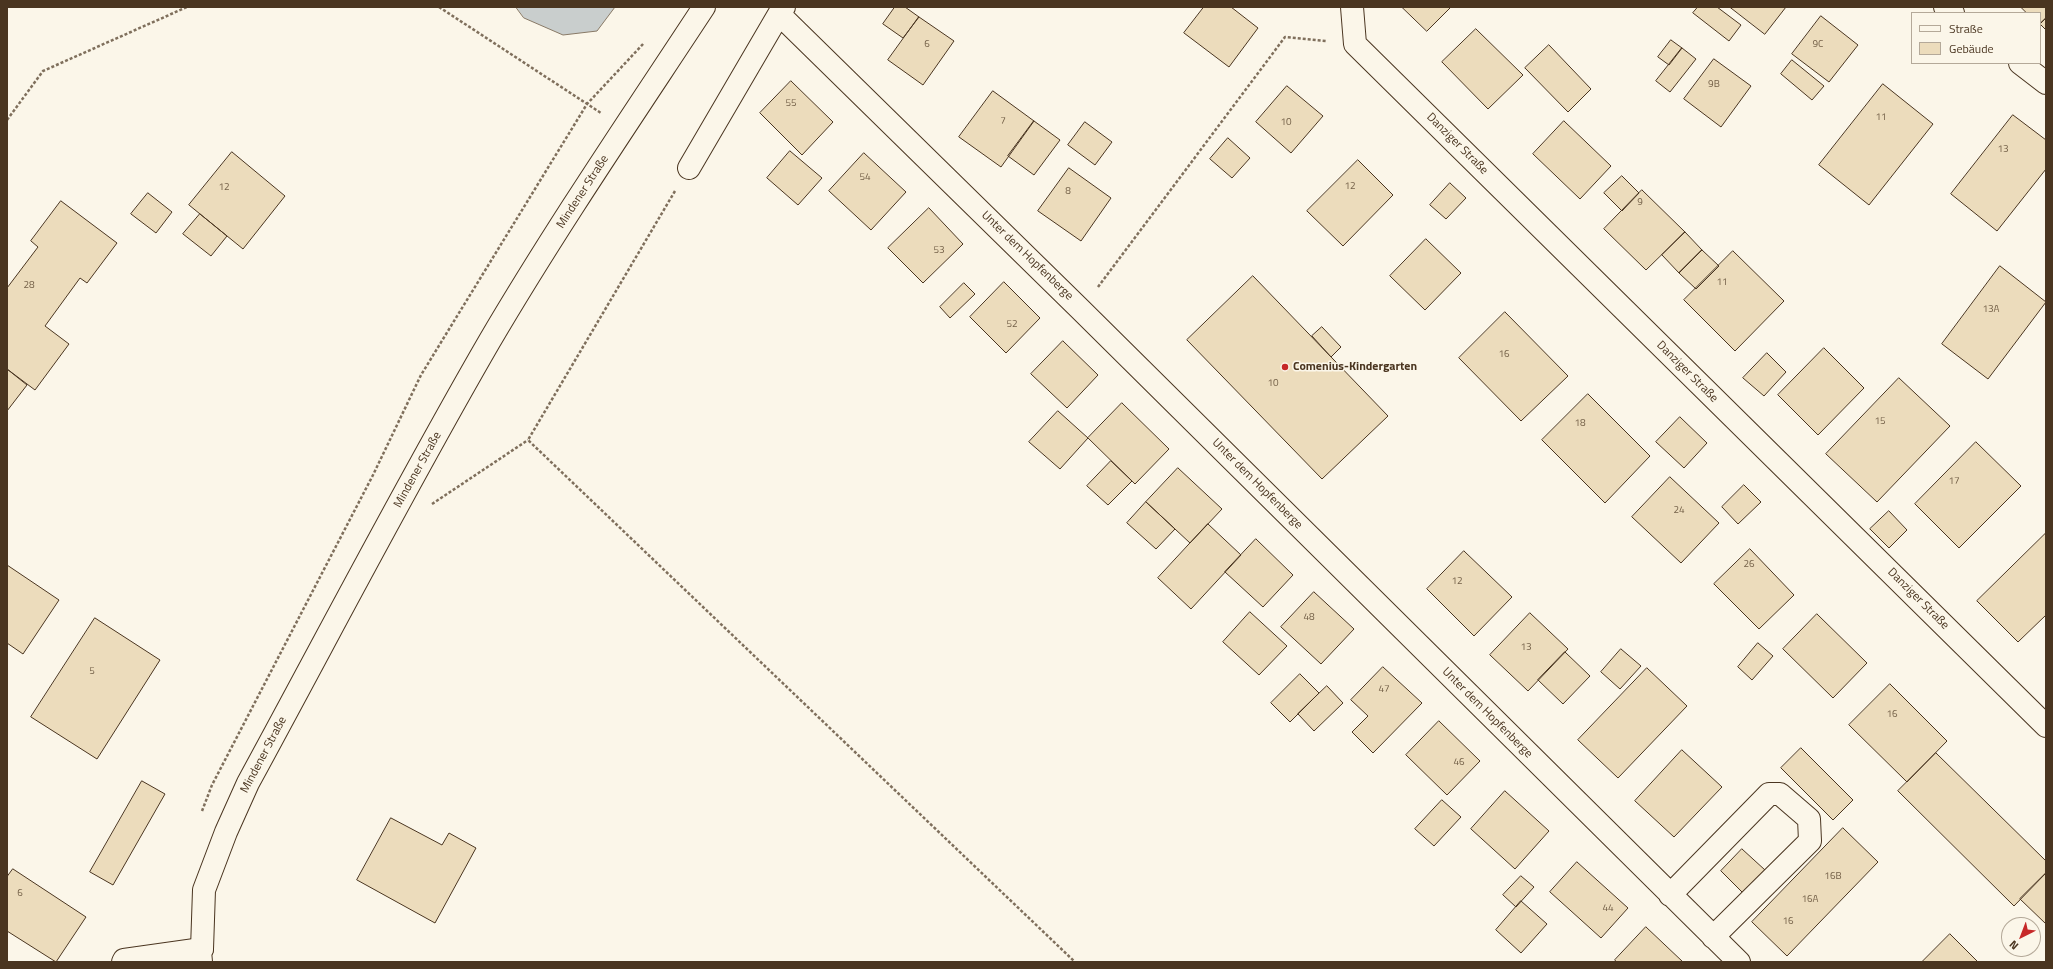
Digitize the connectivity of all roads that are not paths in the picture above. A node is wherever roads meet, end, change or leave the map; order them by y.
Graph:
1 (704, 7) edge
2 (1352, 7) edge
3 (782, 10) edge
4 (2021, 64) edge
5 (2046, 83) edge
6 (689, 168) road end
7 (2046, 726) edge
8 (1670, 895) junction
9 (1713, 937) junction
10 (202, 956) edge
11 (123, 962) edge
12 (1738, 962) edge

1 - 10 street, Mindener Straße
2 - 7 street, Danziger Straße
3 - 6 street
3 - 8 street, Unter dem Hopfenberge
4 - 5 street
8 - 9 street, Unter dem Hopfenberge
8 - 9 street
9 - 12 street, Unter dem Hopfenberge
10 - 11 street

